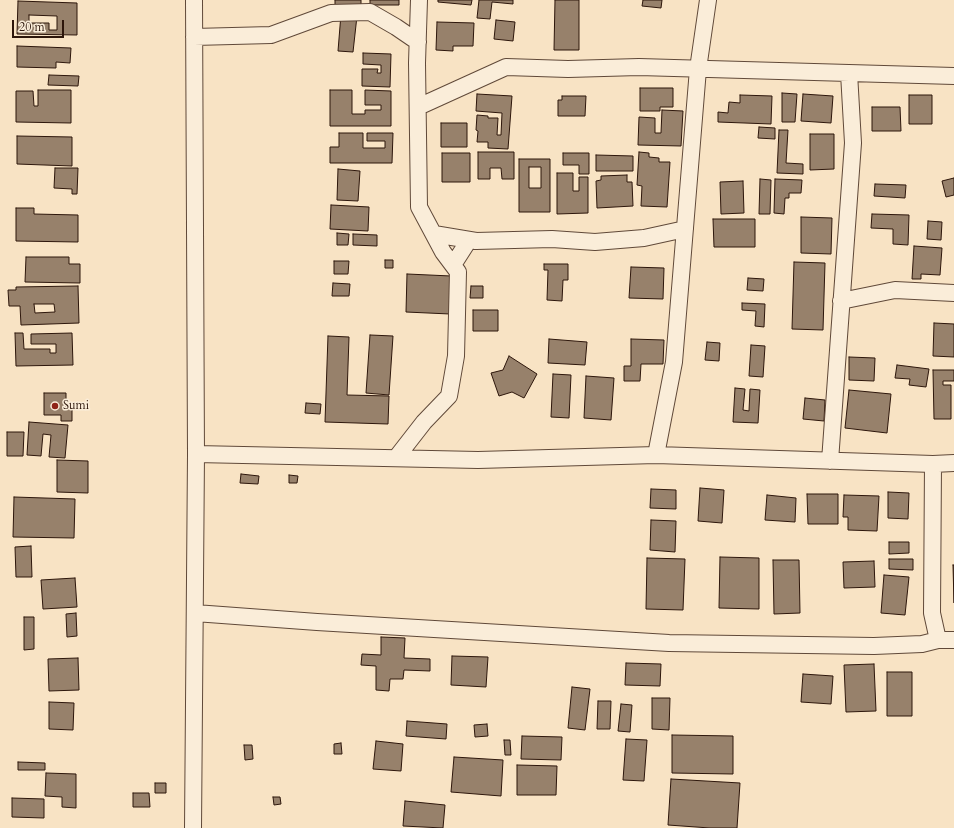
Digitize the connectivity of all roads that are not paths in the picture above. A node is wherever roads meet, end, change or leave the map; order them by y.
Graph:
1 (194, 0) edge
2 (419, 0) edge
3 (708, 0) edge
4 (194, 37) junction
5 (418, 42) junction
6 (698, 69) junction
7 (849, 73) junction
8 (954, 76) edge
9 (418, 107) junction
10 (685, 228) junction
11 (434, 234) junction
12 (468, 240) junction
13 (452, 265) junction
14 (954, 293) edge
15 (841, 301) junction
16 (196, 454) junction
17 (656, 455) junction
18 (396, 458) junction
19 (830, 461) junction
20 (954, 463) edge
21 (932, 464) junction
22 (195, 613) junction
23 (938, 640) junction
24 (954, 640) edge
25 (193, 828) edge

1 - 4 street
2 - 5 street
3 - 6 street
4 - 5 street
4 - 16 street
5 - 9 street
6 - 7 street
6 - 9 street
6 - 10 street
7 - 8 street
7 - 15 street
9 - 11 street
10 - 12 street
10 - 17 street
11 - 12 street
11 - 13 street
12 - 13 street
13 - 18 street
14 - 15 street
15 - 19 street
16 - 18 street
16 - 22 street
17 - 18 street
17 - 19 street
19 - 21 street
20 - 21 street
21 - 23 street
22 - 23 street
22 - 25 street
23 - 24 street

